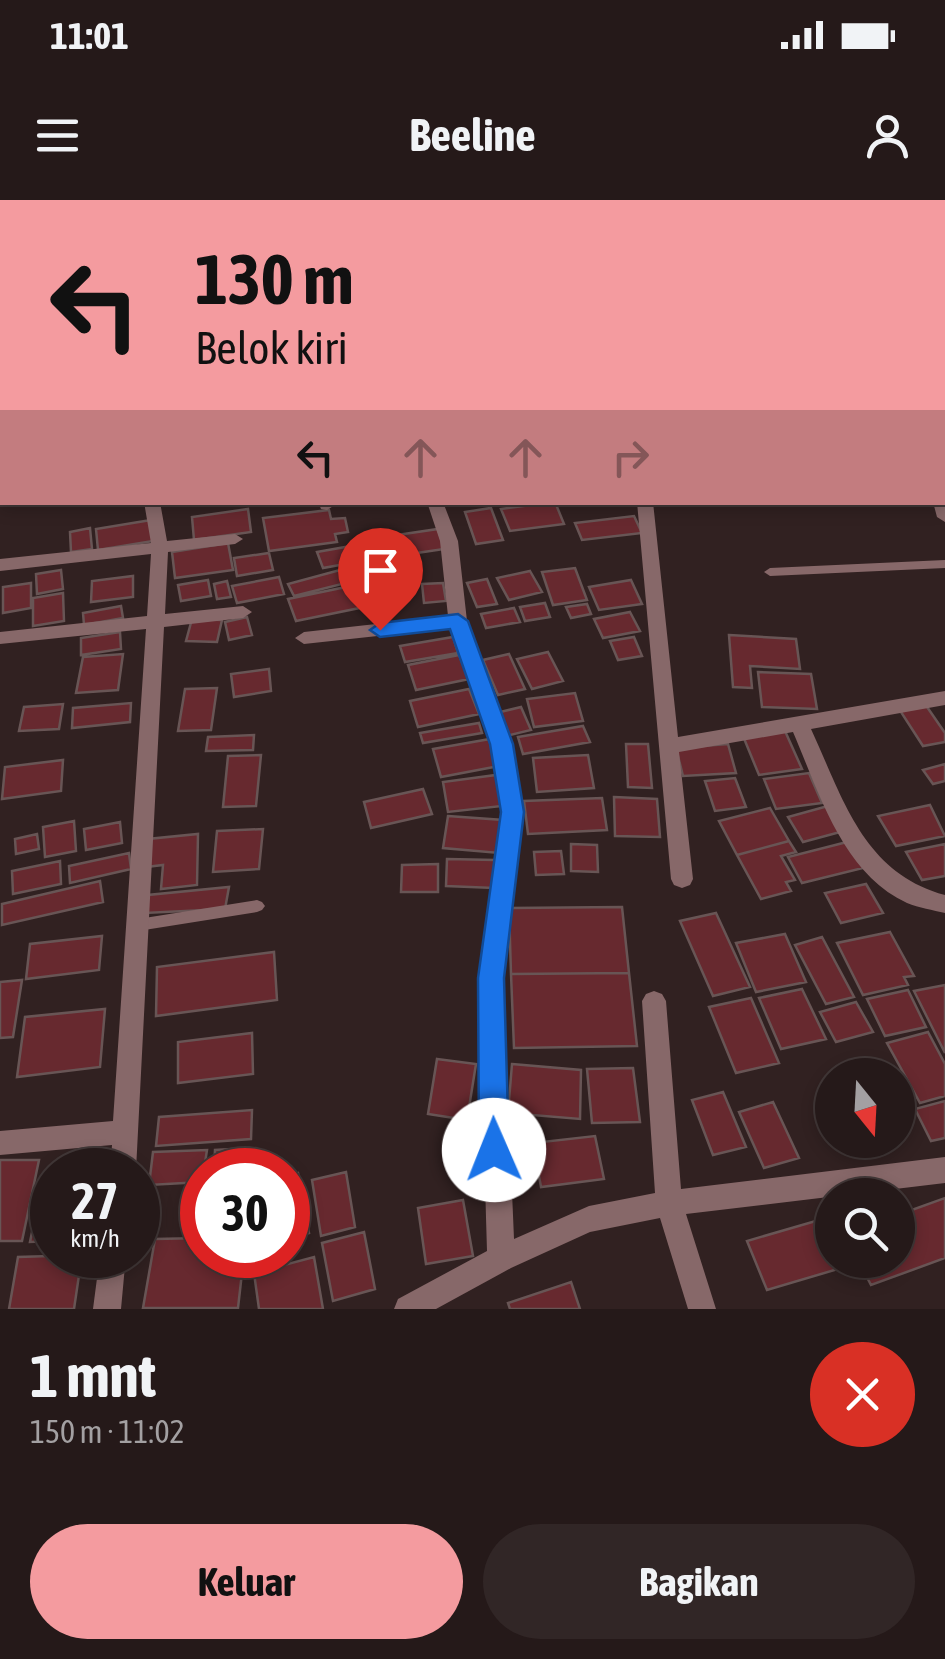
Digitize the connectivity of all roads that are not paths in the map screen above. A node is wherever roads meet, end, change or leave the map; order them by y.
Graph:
1 (153, 505) edge
2 (437, 505) edge
3 (645, 505) edge
4 (235, 540) dead end
5 (160, 547) junction
6 (945, 564) edge
7 (0, 565) edge
8 (770, 572) dead end
9 (244, 612) dead end
10 (156, 618) junction
11 (458, 621) junction
12 (0, 638) edge
13 (304, 638) dead end
14 (945, 698) edge
15 (799, 724) junction
16 (670, 746) junction
17 (682, 879) dead end
18 (945, 904) edge
19 (257, 906) dead end
20 (138, 925) junction
21 (654, 1002) dead end
22 (127, 1132) junction
23 (0, 1143) edge
24 (125, 1148) edge
25 (945, 1170) edge
26 (669, 1203) junction
27 (501, 1258) junction
28 (111, 1278) edge
29 (439, 1302) edge
30 (108, 1309) edge
31 (408, 1309) edge
32 (702, 1309) edge

1 - 5 street
2 - 11 street
3 - 16 street
4 - 5 street
5 - 7 street
5 - 10 street
6 - 8 lane
9 - 10 street
10 - 12 street
10 - 20 street
11 - 13 street
11 - 27 street
14 - 15 street
15 - 16 street
15 - 18 street
16 - 17 street
19 - 20 lane
20 - 22 street
21 - 26 street
22 - 23 street
22 - 24 street
25 - 26 street
26 - 27 street
26 - 32 street
27 - 29 street
28 - 30 street
29 - 31 street

